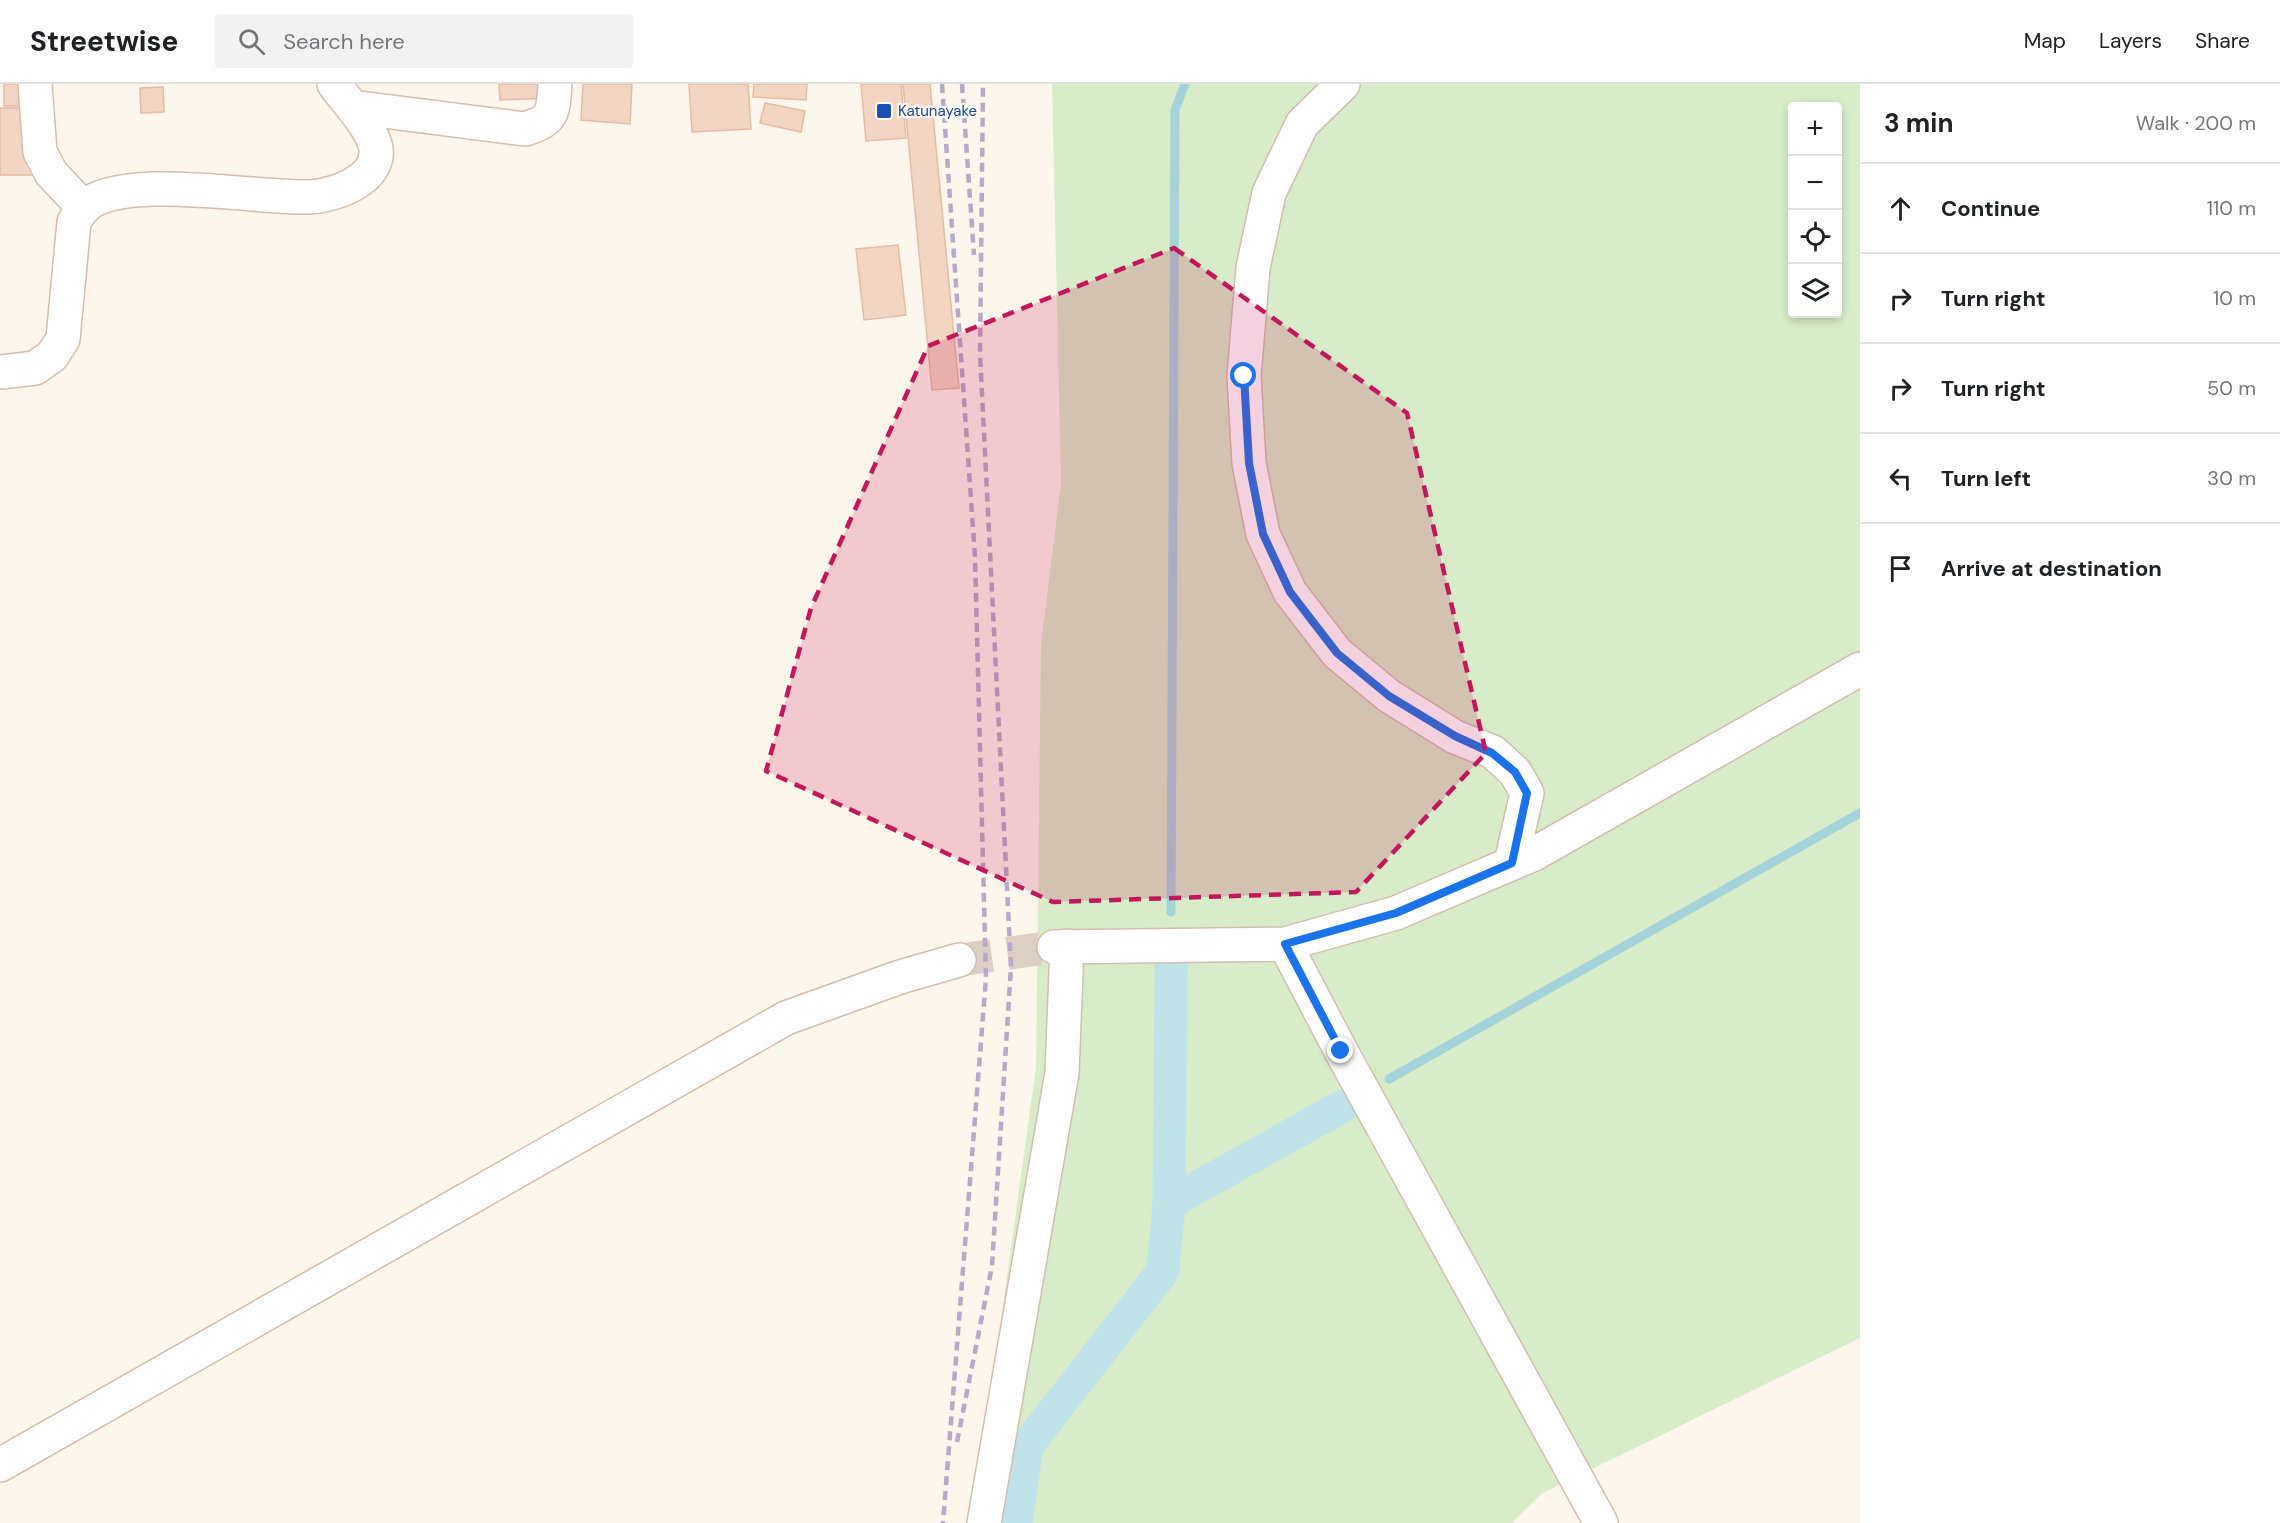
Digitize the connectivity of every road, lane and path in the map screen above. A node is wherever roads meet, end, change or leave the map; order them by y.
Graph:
1 (35, 84) edge
2 (555, 84) edge
3 (1343, 84) edge
4 (343, 95) edge
5 (84, 208) junction
6 (0, 372) edge
7 (1860, 669) edge
8 (1512, 863) junction
9 (1285, 944) junction
10 (959, 960) tunnel mouth
11 (0, 1466) edge
12 (984, 1523) edge
13 (1601, 1523) edge

1 - 5 street
2 - 4 street
3 - 8 street
4 - 5 street
5 - 6 street
7 - 8 street
8 - 9 street
9 - 12 street
9 - 13 street
10 - 11 street

